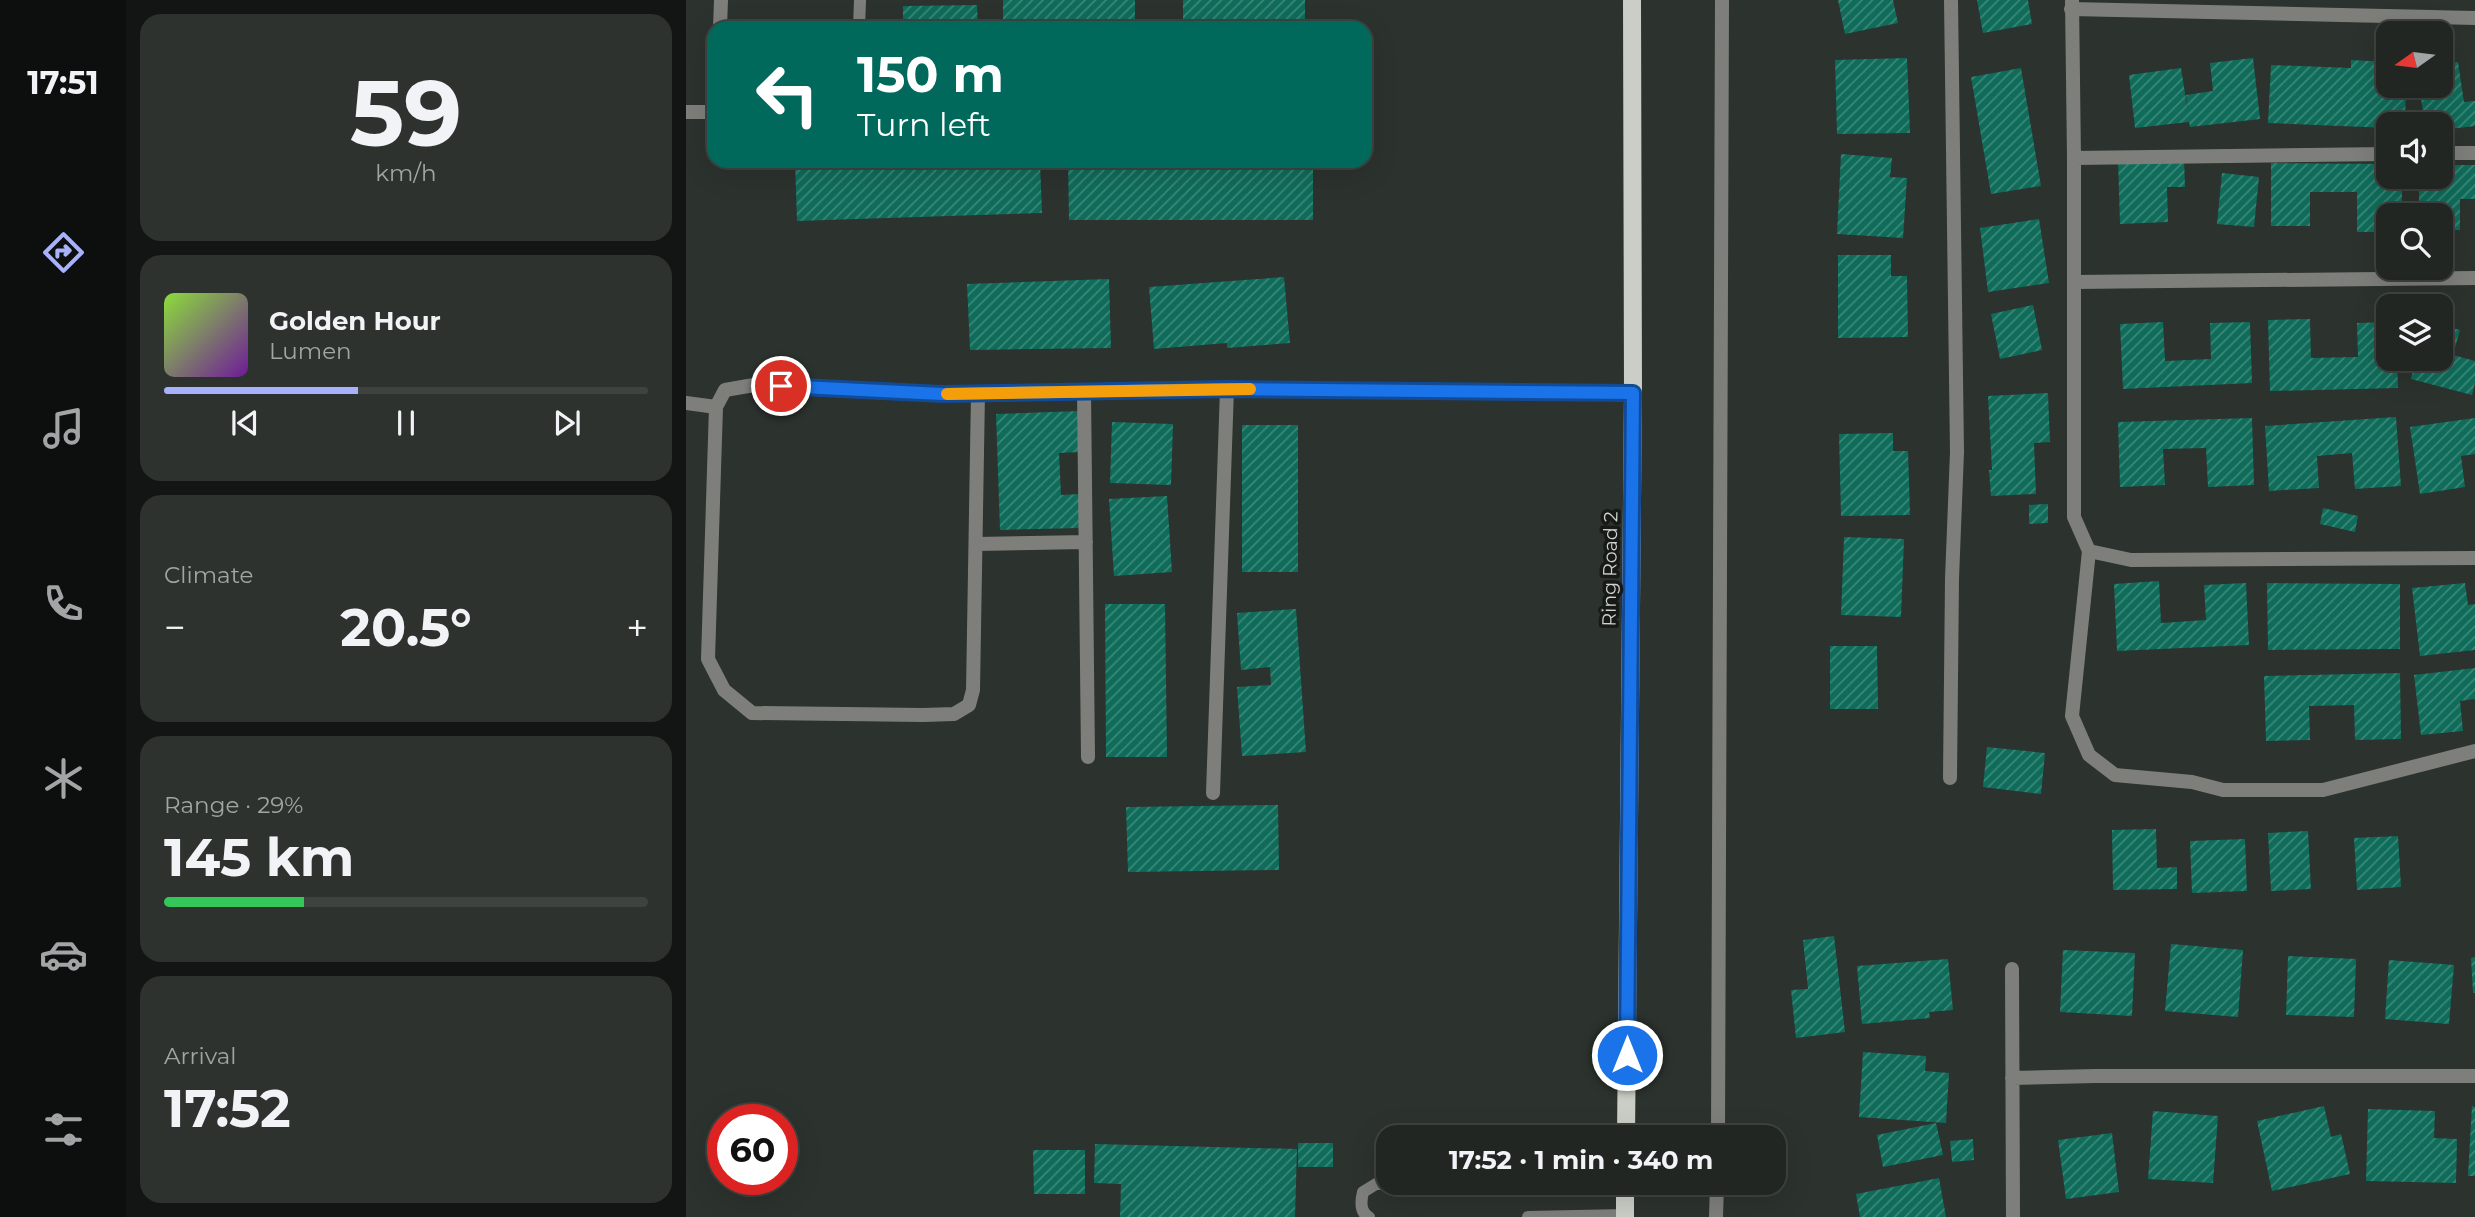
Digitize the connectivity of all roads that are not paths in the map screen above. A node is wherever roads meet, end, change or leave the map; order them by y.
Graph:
1 (721, 0) edge
2 (860, 0) edge
3 (1632, 0) edge
4 (1722, 0) edge
5 (1951, 0) edge
6 (2071, 4) edge
7 (2475, 18) edge
8 (720, 21) edge
9 (859, 21) edge
10 (686, 112) edge
11 (707, 112) edge
12 (2453, 153) edge
13 (2475, 153) edge
14 (2376, 154) edge
15 (2074, 158) junction
16 (2475, 278) edge
17 (2074, 282) junction
18 (1227, 389) junction
19 (1084, 391) junction
20 (978, 393) junction
21 (1633, 393) junction
22 (686, 403) edge
23 (716, 407) junction
24 (1086, 542) junction
25 (976, 544) junction
26 (2089, 551) junction
27 (2475, 558) edge
28 (2475, 751) edge
29 (1088, 757) dead end
30 (1950, 778) dead end
31 (1213, 793) dead end
32 (2012, 969) dead end
33 (2475, 1076) edge
34 (2012, 1078) junction
35 (1626, 1125) edge
36 (1718, 1125) edge
37 (1376, 1185) edge
38 (1625, 1195) edge
39 (1717, 1195) edge
40 (1625, 1216) edge
41 (1369, 1217) edge
42 (1528, 1217) edge
43 (1716, 1217) edge
44 (2013, 1217) edge

1 - 8 street
2 - 9 lane
3 - 21 main road, Ring Road 2
4 - 36 street
5 - 30 street
6 - 7 street
6 - 15 street
10 - 11 street
12 - 13 street
14 - 15 street
15 - 17 street
16 - 17 street
17 - 26 street
18 - 19 street
18 - 21 street
18 - 31 street
19 - 20 street
19 - 24 street
20 - 23 street
20 - 25 street
21 - 35 main road, Ring Road 2
22 - 23 street
23 - 25 street
24 - 25 street
24 - 29 street
26 - 27 street
26 - 28 street
32 - 34 street
33 - 34 street
34 - 44 street
37 - 41 lane
38 - 40 main road
39 - 43 street
40 - 42 lane

